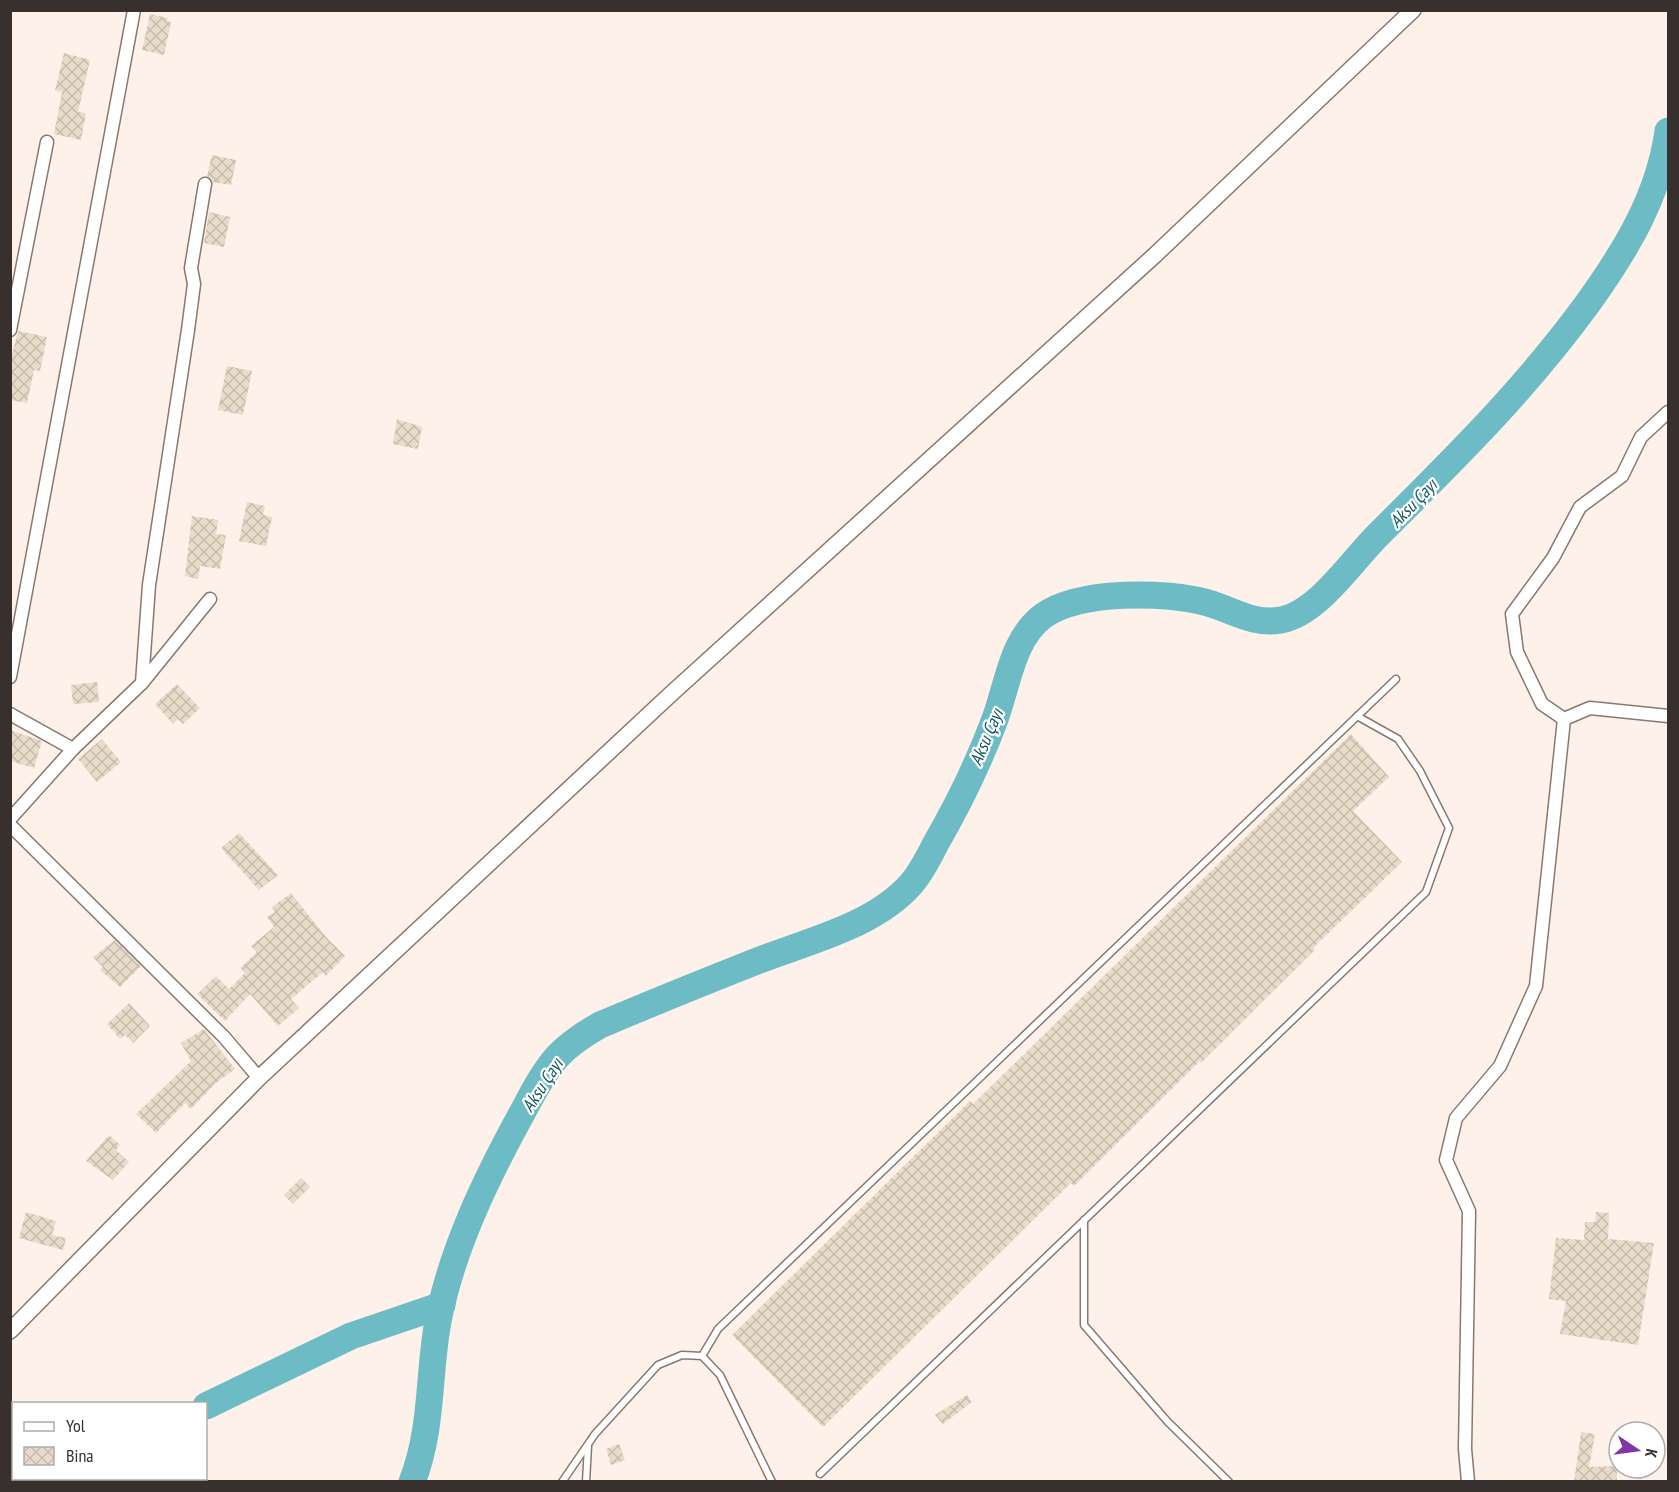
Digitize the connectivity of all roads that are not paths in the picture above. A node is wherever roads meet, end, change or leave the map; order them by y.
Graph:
1 (134, 10) edge
2 (1413, 10) edge
3 (47, 142) dead end
4 (205, 184) dead end
5 (16, 280) edge
6 (10, 330) edge
7 (1668, 412) edge
8 (210, 599) dead end
9 (10, 677) edge
10 (1396, 679) dead end
11 (142, 683) junction
12 (10, 714) edge
13 (1357, 716) junction
14 (1668, 716) edge
15 (1564, 719) junction
16 (73, 749) junction
17 (10, 819) edge
18 (10, 825) edge
19 (259, 1078) junction
20 (1084, 1220) junction
21 (10, 1331) edge
22 (702, 1356) junction
23 (588, 1446) junction
24 (820, 1474) dead end
25 (562, 1482) edge
26 (586, 1482) edge
27 (772, 1482) edge
28 (1229, 1482) edge
29 (1468, 1482) edge

1 - 9 street
2 - 19 street
3 - 5 street
4 - 11 street
5 - 6 street
7 - 15 street
8 - 11 street
10 - 13 lane
11 - 16 street
12 - 16 street
13 - 20 lane
13 - 22 lane
14 - 15 street
15 - 29 street
16 - 17 street
18 - 19 street
19 - 21 street
20 - 24 lane
20 - 28 lane
22 - 23 lane
22 - 27 lane
23 - 25 lane
23 - 26 lane

